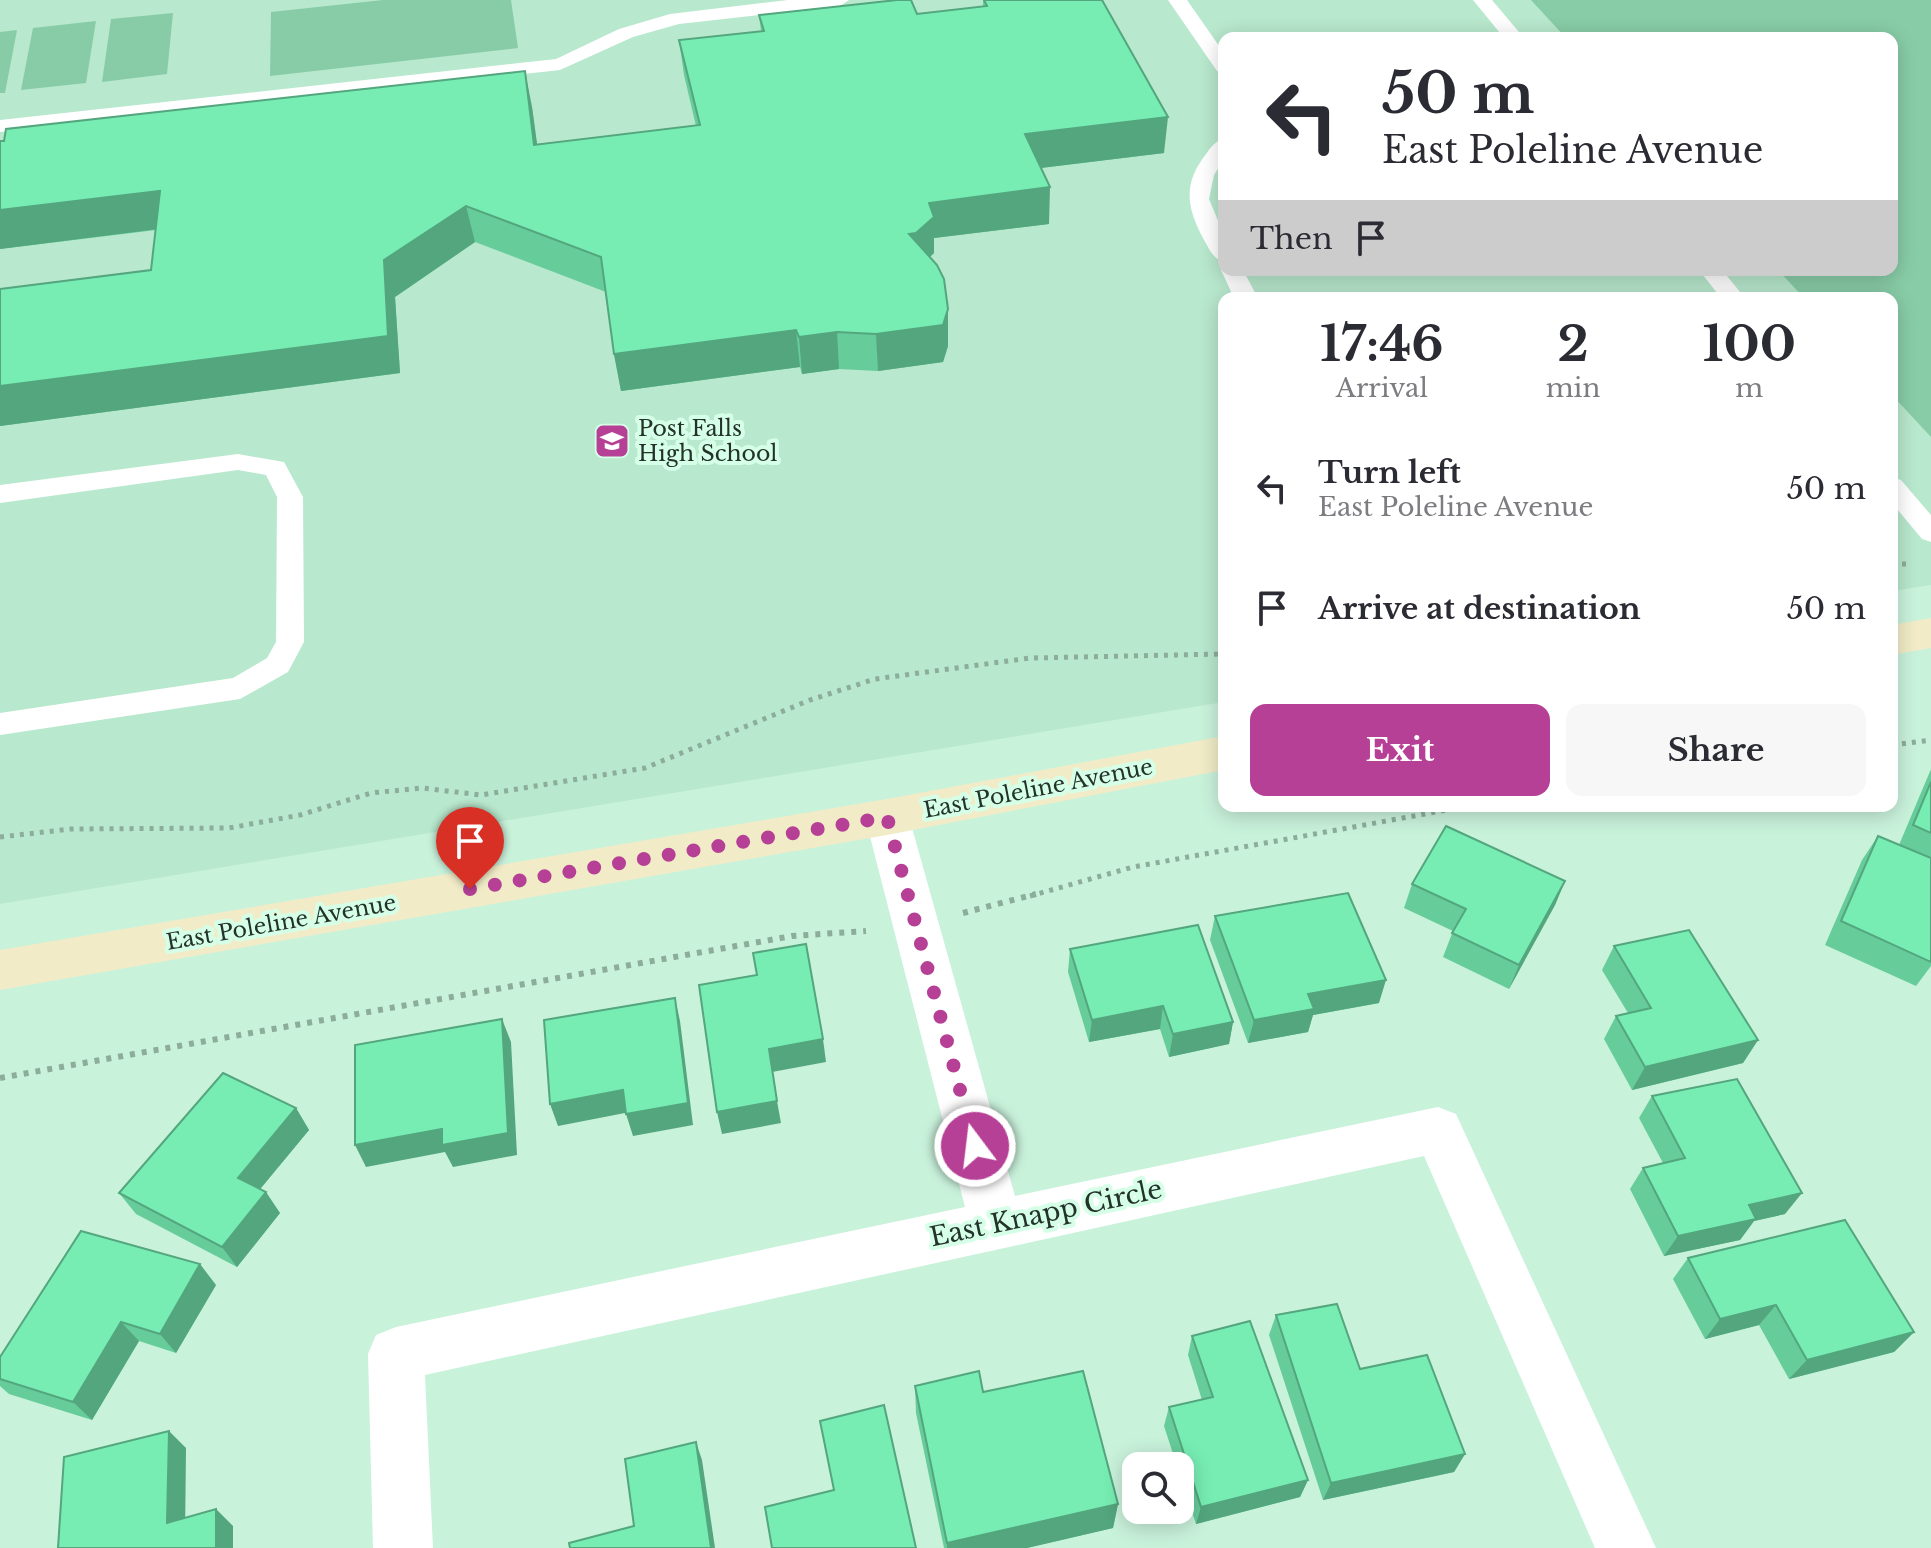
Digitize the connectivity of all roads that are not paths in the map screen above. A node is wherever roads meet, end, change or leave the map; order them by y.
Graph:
1 (840, 0) edge
2 (1177, 0) edge
3 (1482, 0) edge
4 (1509, 32) edge
5 (1218, 58) edge
6 (0, 126) edge
7 (1218, 152) edge
8 (1218, 243) edge
9 (1715, 276) edge
10 (1728, 292) edge
11 (1898, 493) edge
12 (0, 494) edge
13 (1931, 533) edge
14 (1931, 633) edge
15 (1898, 639) edge
16 (0, 724) edge
17 (1218, 754) edge
18 (887, 817) junction
19 (0, 970) edge
20 (996, 1223) junction
21 (403, 1548) edge
22 (1626, 1548) edge

1 - 6 lane
2 - 5 lane
3 - 4 lane
7 - 8 lane
9 - 10 lane
11 - 13 lane
12 - 16 lane
14 - 15 main road
17 - 18 main road, East Poleline Avenue
18 - 19 main road, East Poleline Avenue
18 - 20 street
20 - 21 street, East Knapp Circle
20 - 22 street, East Knapp Circle

